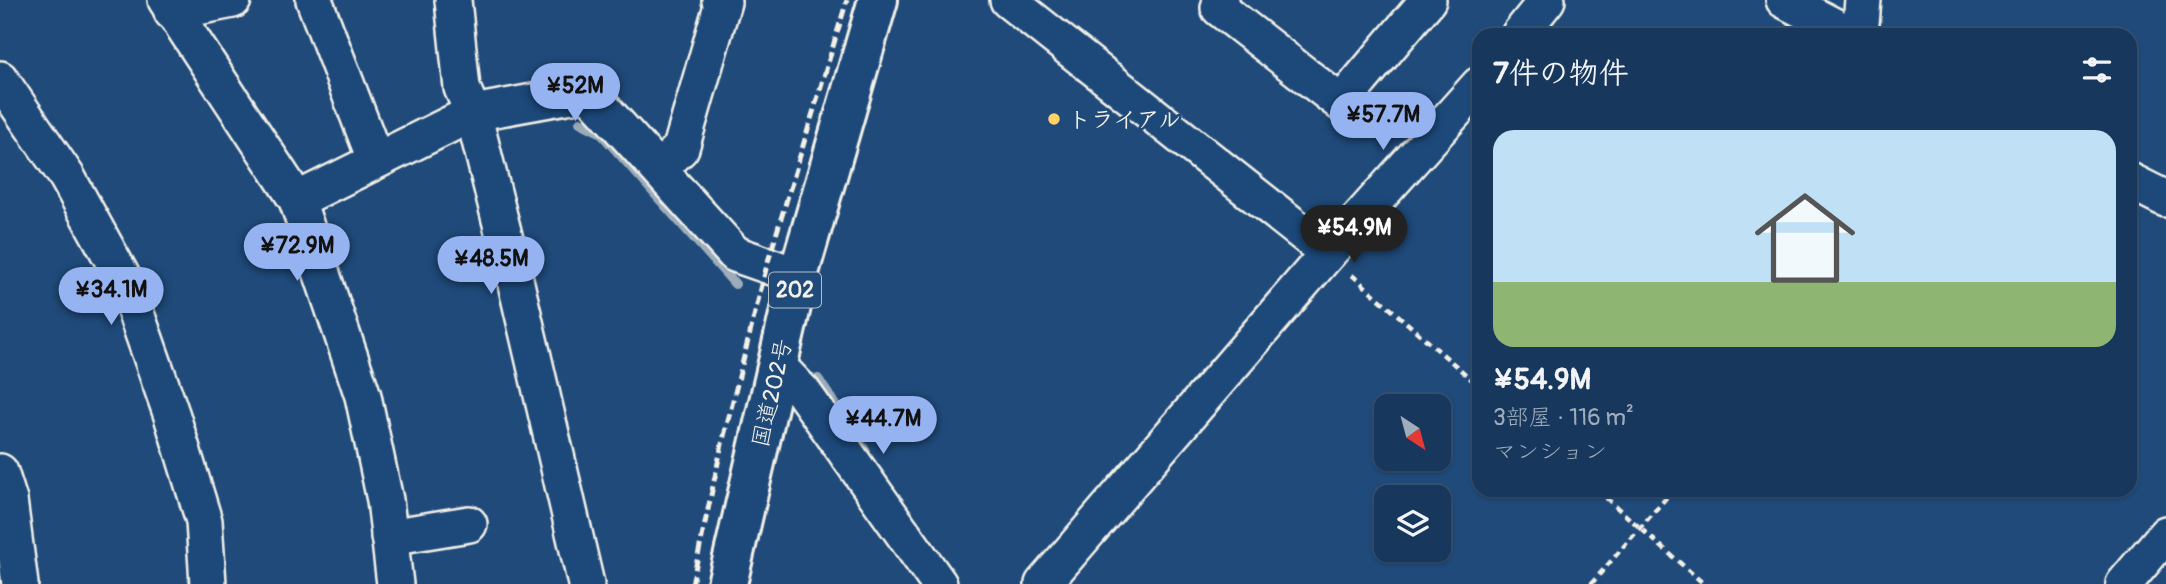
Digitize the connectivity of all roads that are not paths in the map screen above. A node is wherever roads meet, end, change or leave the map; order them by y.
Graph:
1 (233, 0) edge
2 (314, 0) edge
3 (453, 0) edge
4 (720, 0) edge
5 (878, 0) edge
6 (1008, 0) edge
7 (1220, 0) edge
8 (1428, 0) edge
9 (1547, 0) edge
10 (1784, 0) edge
11 (1863, 0) edge
12 (169, 6) edge
13 (1525, 28) edge
14 (1838, 28) edge
15 (1861, 28) edge
16 (0, 79) edge
17 (1472, 93) edge
18 (473, 113) junction
19 (375, 159) junction
20 (660, 168) junction
21 (2137, 185) edge
22 (297, 200) junction
23 (2166, 200) edge
24 (1328, 253) junction
25 (798, 276) junction
26 (779, 367) junction
27 (0, 472) edge
28 (469, 524) dead end
29 (2166, 534) edge
30 (389, 537) junction
31 (20, 584) edge
32 (208, 584) edge
33 (395, 584) edge
34 (586, 584) edge
35 (727, 584) edge
36 (939, 584) edge
37 (1043, 584) edge
38 (2124, 584) edge

1 - 12 street
2 - 19 street
3 - 18 street
4 - 20 street
5 - 25 highway, 国道202号 / 202
6 - 24 street
7 - 8 street
9 - 13 street
10 - 14 street
11 - 15 street
12 - 22 street
16 - 32 street
17 - 24 street
18 - 19 street
18 - 20 street
18 - 34 street
19 - 22 street
20 - 25 street
21 - 23 street
22 - 30 street
24 - 37 street
25 - 26 highway, 国道202号 / 202
26 - 35 highway, 国道202号 / 202
26 - 36 street
27 - 31 street
28 - 30 street
29 - 38 street
30 - 33 street

